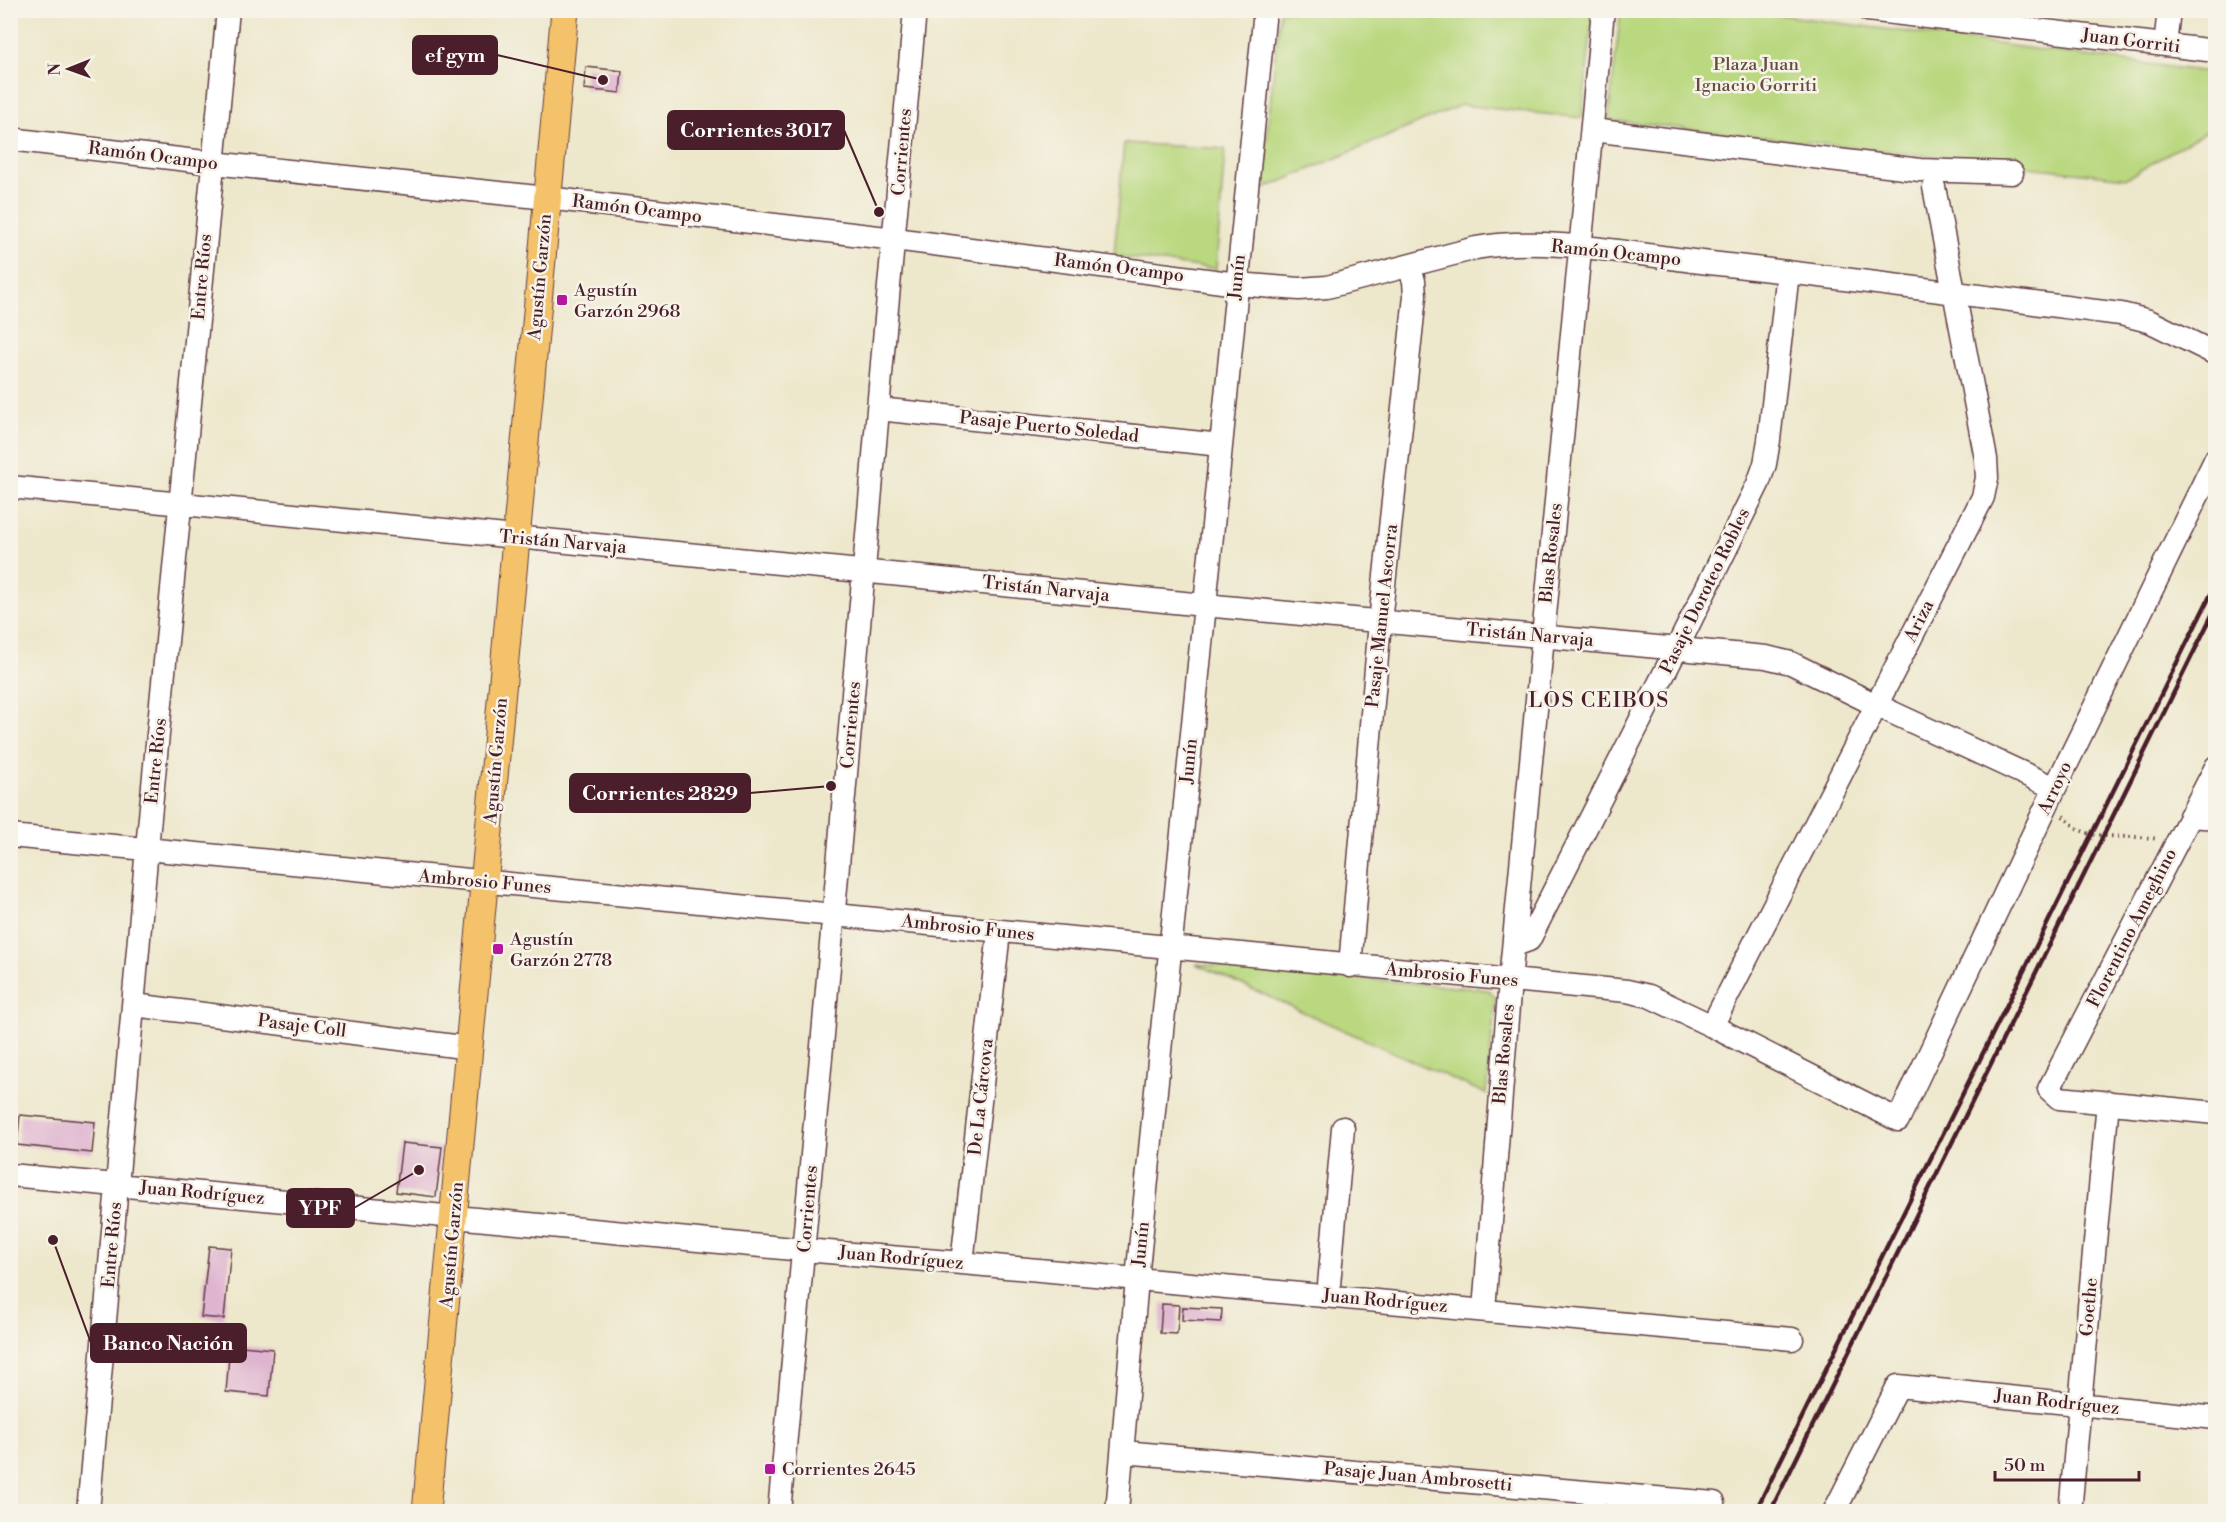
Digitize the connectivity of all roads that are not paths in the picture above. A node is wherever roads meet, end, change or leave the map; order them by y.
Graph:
1 (228, 10) edge
2 (565, 10) edge
3 (915, 10) edge
4 (1265, 10) edge
5 (1603, 10) edge
6 (1868, 10) edge
7 (2169, 10) edge
8 (1946, 15) edge
9 (2165, 45) junction
10 (2216, 51) edge
11 (1592, 130) junction
12 (10, 139) edge
13 (213, 164) junction
14 (2012, 173) dead end
15 (1934, 187) dead end
16 (548, 198) junction
17 (895, 239) junction
18 (1580, 248) junction
19 (1409, 267) junction
20 (1788, 272) junction
21 (1237, 284) junction
22 (1955, 293) junction
23 (2216, 354) edge
24 (878, 409) junction
25 (1221, 445) junction
26 (2216, 458) edge
27 (10, 487) edge
28 (181, 504) junction
29 (516, 537) junction
30 (865, 570) junction
31 (1204, 605) junction
32 (1380, 622) junction
33 (1543, 636) junction
34 (1677, 648) junction
35 (1876, 705) junction
36 (2216, 767) edge
37 (2052, 795) junction
38 (2190, 816) junction
39 (2216, 818) edge
40 (10, 836) edge
41 (147, 848) junction
42 (485, 882) junction
43 (834, 914) junction
44 (999, 932) junction
45 (1515, 945) junction
46 (1170, 949) junction
47 (1350, 966) junction
48 (1510, 981) junction
49 (134, 1005) junction
50 (1713, 1026) junction
51 (470, 1048) junction
52 (2108, 1102) junction
53 (2216, 1113) edge
54 (1898, 1120) joint
55 (1343, 1128) dead end
56 (10, 1175) edge
57 (118, 1185) junction
58 (455, 1216) junction
59 (804, 1250) junction
60 (962, 1263) junction
61 (1137, 1279) junction
62 (1328, 1296) junction
63 (1484, 1310) junction
64 (1792, 1339) dead end
65 (2080, 1404) junction
66 (2216, 1418) edge
67 (1123, 1452) junction
68 (1714, 1503) dead end
69 (88, 1512) edge
70 (426, 1512) edge
71 (779, 1512) edge
72 (1117, 1512) edge
73 (1834, 1512) edge
74 (2070, 1512) edge

1 - 13 street, Entre Ríos
2 - 16 main road, Agustín Garzón
3 - 17 street, Corrientes
4 - 21 street, Junín
5 - 11 street, Blas Rosales
6 - 8 street, Juan Gorriti
7 - 9 street
8 - 9 street, Juan Gorriti
9 - 10 street, Juan Gorriti
11 - 14 street
11 - 18 street, Blas Rosales
12 - 13 street, Ramón Ocampo
13 - 16 street, Ramón Ocampo
13 - 28 street, Entre Ríos
15 - 22 street, Ariza
16 - 17 street, Ramón Ocampo
16 - 29 main road, Agustín Garzón
17 - 21 street, Ramón Ocampo
17 - 24 street, Corrientes
18 - 19 street, Ramón Ocampo
18 - 20 street, Ramón Ocampo
18 - 33 street, Blas Rosales
19 - 21 street, Ramón Ocampo
19 - 32 street, Pasaje Manuel Ascorra
20 - 22 street, Ramón Ocampo
20 - 34 street, Pasaje Doroteo Robles
21 - 25 street, Junín
22 - 23 street, Ramón Ocampo
22 - 35 street, Ariza
24 - 25 street, Pasaje Puerto Soledad
24 - 30 street, Corrientes
25 - 31 street, Junín
26 - 37 street, Arroyo
27 - 28 street, Tristán Narvaja
28 - 29 street, Tristán Narvaja
28 - 41 street, Entre Ríos
29 - 30 street, Tristán Narvaja
29 - 42 main road, Agustín Garzón
30 - 31 street, Tristán Narvaja
30 - 43 street, Corrientes
31 - 32 street, Tristán Narvaja
31 - 46 street, Junín
32 - 33 street, Tristán Narvaja
32 - 47 street, Pasaje Manuel Ascorra
33 - 34 street, Tristán Narvaja
33 - 45 street, Blas Rosales
34 - 35 street, Tristán Narvaja
34 - 45 street, Pasaje Doroteo Robles
35 - 37 street, Tristán Narvaja
35 - 50 street, Ariza
36 - 38 street, Florentino Ameghino
37 - 54 street, Arroyo
38 - 39 street
38 - 52 street, Florentino Ameghino
40 - 41 street, Ambrosio Funes
41 - 42 street, Ambrosio Funes
41 - 49 street, Entre Ríos
42 - 43 street, Ambrosio Funes
42 - 51 main road, Agustín Garzón
43 - 44 street, Ambrosio Funes
43 - 59 street, Corrientes
44 - 46 street, Ambrosio Funes
44 - 60 street, De La Cárcova
45 - 48 street, Blas Rosales
46 - 47 street, Ambrosio Funes
46 - 61 street, Junín
47 - 48 street, Ambrosio Funes
48 - 50 street, Ambrosio Funes
48 - 63 street, Blas Rosales
49 - 51 street, Pasaje Coll
49 - 57 street, Entre Ríos
50 - 54 street, Ambrosio Funes
51 - 58 main road, Agustín Garzón
52 - 53 street
52 - 65 street, Goethe
55 - 62 street
56 - 57 street, Juan Rodríguez
57 - 58 street, Juan Rodríguez
57 - 69 street, Entre Ríos
58 - 59 street, Juan Rodríguez
58 - 70 main road, Agustín Garzón
59 - 60 street, Juan Rodríguez
59 - 71 street, Corrientes
60 - 61 street, Juan Rodríguez
61 - 62 street, Juan Rodríguez
61 - 67 street, Junín
62 - 63 street, Juan Rodríguez
63 - 64 street, Juan Rodríguez
65 - 66 street, Juan Rodríguez
65 - 73 street, Juan Rodríguez
65 - 74 street, Goethe
67 - 68 street, Pasaje Juan Ambrosetti
67 - 72 street, Junín

